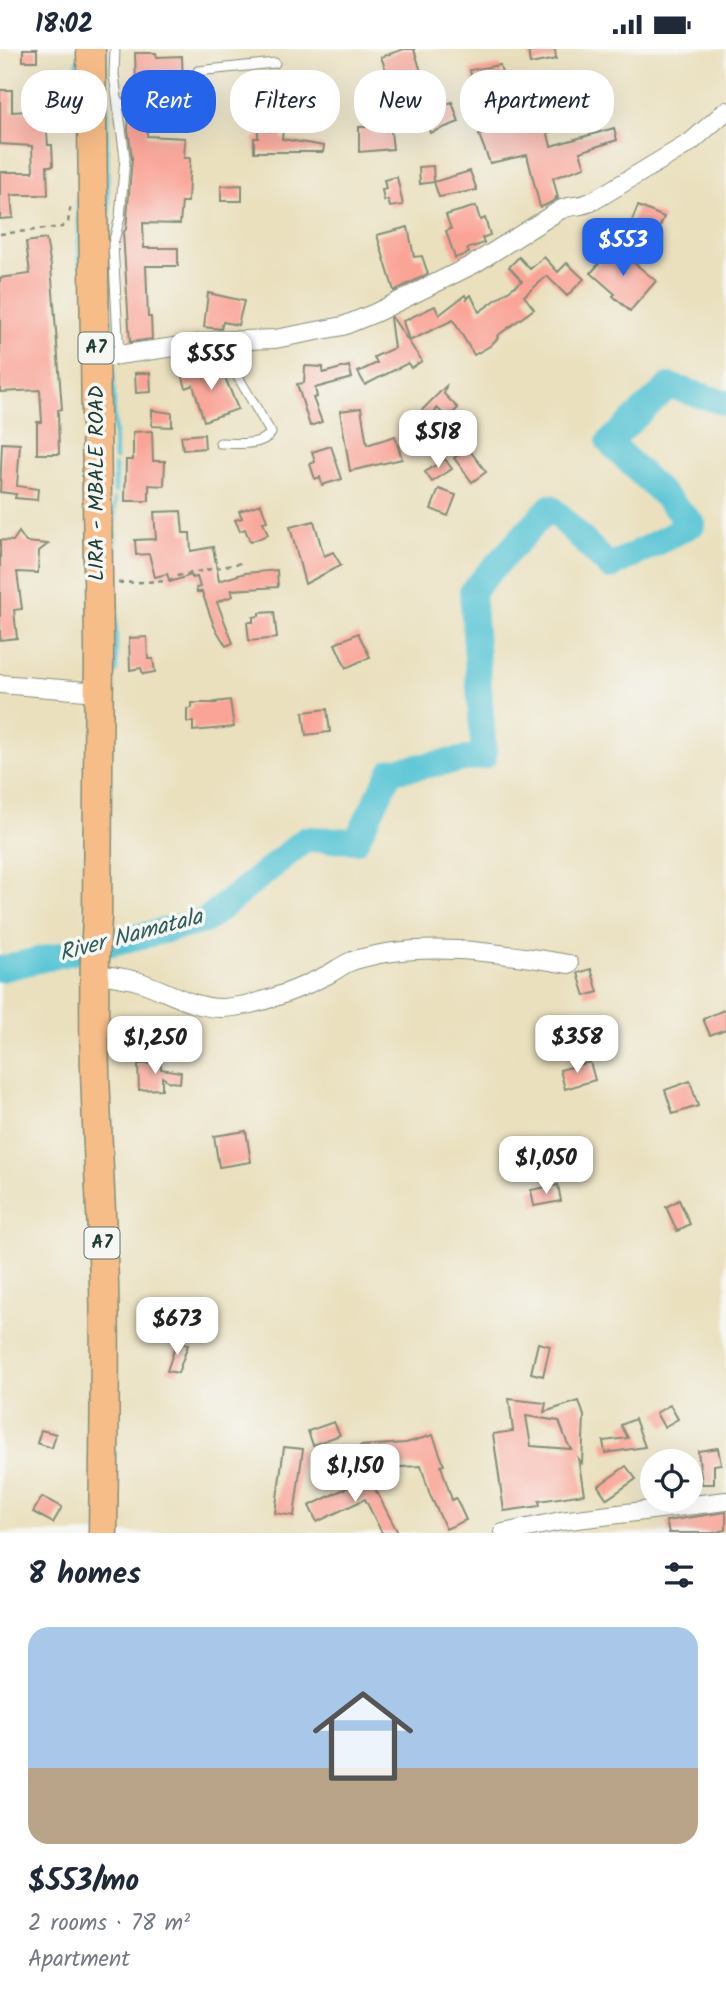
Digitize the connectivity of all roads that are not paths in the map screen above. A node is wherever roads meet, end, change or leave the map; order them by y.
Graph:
1 (91, 49) edge
2 (115, 49) edge
3 (275, 63) dead end
4 (118, 104) junction
5 (726, 111) edge
6 (217, 341) junction
7 (108, 357) junction
8 (220, 443) dead end
9 (0, 684) edge
10 (98, 692) junction
11 (94, 963) junction
12 (569, 964) dead end
13 (726, 1501) edge
14 (103, 1533) edge
15 (503, 1533) edge

1 - 7 main road, LIRA - MBALE ROAD / A7
2 - 4 lane
3 - 4 lane
4 - 7 lane
5 - 6 street
6 - 7 street
6 - 8 lane
7 - 10 main road, LIRA - MBALE ROAD / A7
9 - 10 street
10 - 11 main road, LIRA - MBALE ROAD / A7
11 - 12 street
11 - 14 main road, A7
13 - 15 street

